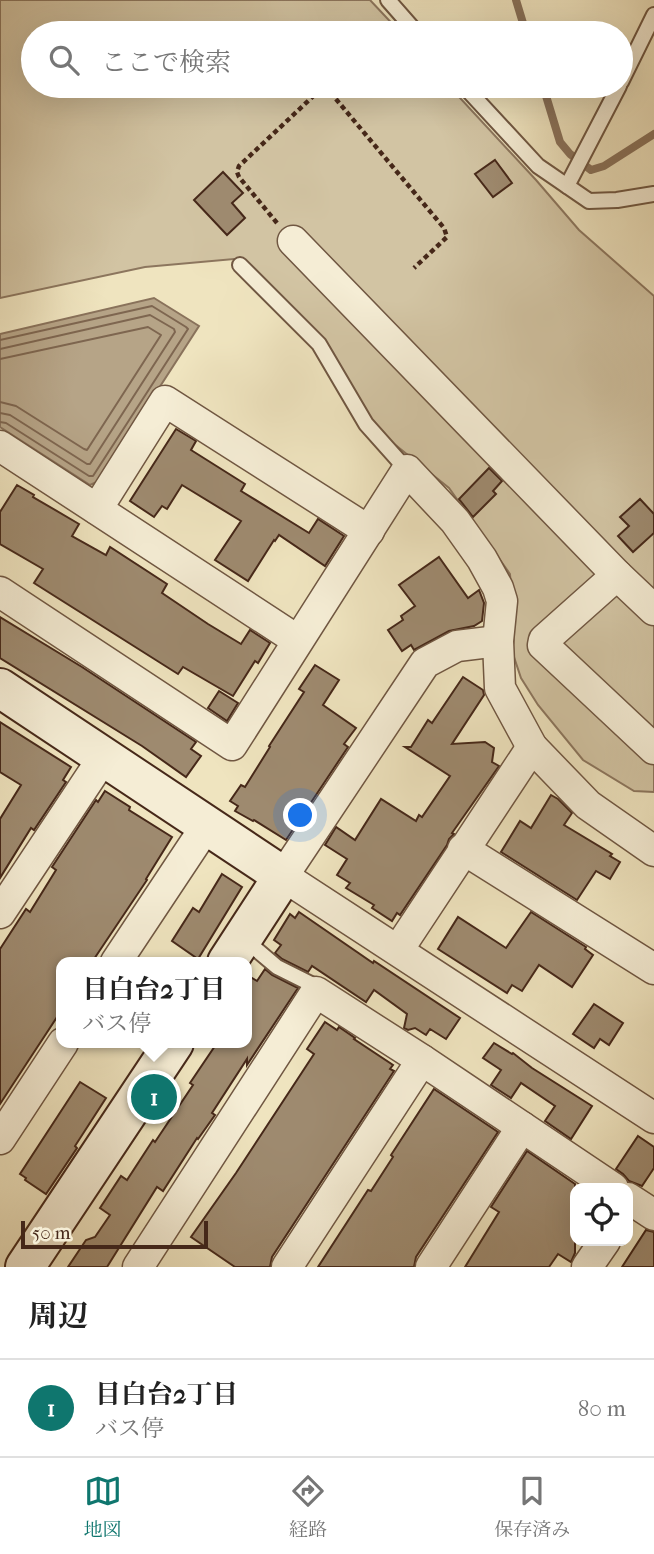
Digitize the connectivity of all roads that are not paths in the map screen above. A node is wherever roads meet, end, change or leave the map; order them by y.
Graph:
1 (388, 0) edge
2 (654, 15) edge
3 (406, 21) edge
4 (633, 58) edge
5 (475, 98) edge
6 (613, 98) edge
7 (567, 187) junction
8 (654, 194) edge
9 (293, 241) road end
10 (240, 265) dead end
11 (0, 446) edge
12 (407, 470) junction
13 (97, 509) junction
14 (369, 531) junction
15 (617, 575) junction
16 (0, 592) edge
17 (654, 610) edge
18 (297, 640) junction
19 (498, 641) junction
20 (0, 688) edge
21 (532, 747) junction
22 (654, 749) edge
23 (103, 758) junction
24 (207, 825) junction
25 (463, 849) junction
26 (654, 850) edge
27 (284, 876) junction
28 (0, 912) edge
29 (235, 950) edge
30 (398, 950) junction
31 (119, 957) edge
32 (252, 957) edge
33 (252, 957) edge
34 (654, 969) edge
35 (316, 992) junction
36 (60, 1048) edge
37 (171, 1048) edge
38 (422, 1060) junction
39 (654, 1118) edge
40 (522, 1127) junction
41 (0, 1139) edge
42 (603, 1183) edge
43 (602, 1246) edge
44 (25, 1267) edge
45 (138, 1267) edge
46 (287, 1267) edge
47 (431, 1267) edge
48 (587, 1267) edge

1 - 3 lane
2 - 4 lane
5 - 7 lane
6 - 7 lane
7 - 8 lane
9 - 15 street
10 - 12 lane
11 - 13 street
12 - 14 street
12 - 19 street
13 - 14 street
13 - 18 street
14 - 18 street
15 - 17 street
15 - 22 street
16 - 18 street
19 - 21 street
19 - 27 street
20 - 23 street
21 - 25 street
21 - 26 street
23 - 24 street
23 - 28 street
24 - 27 street
24 - 31 street
25 - 30 street
25 - 34 street
27 - 29 street
27 - 30 street
29 - 32 lane
30 - 39 street
33 - 35 lane
35 - 38 street
35 - 45 street
36 - 41 street
37 - 44 street
38 - 40 street
38 - 46 street
40 - 42 street
40 - 47 street
43 - 48 street

